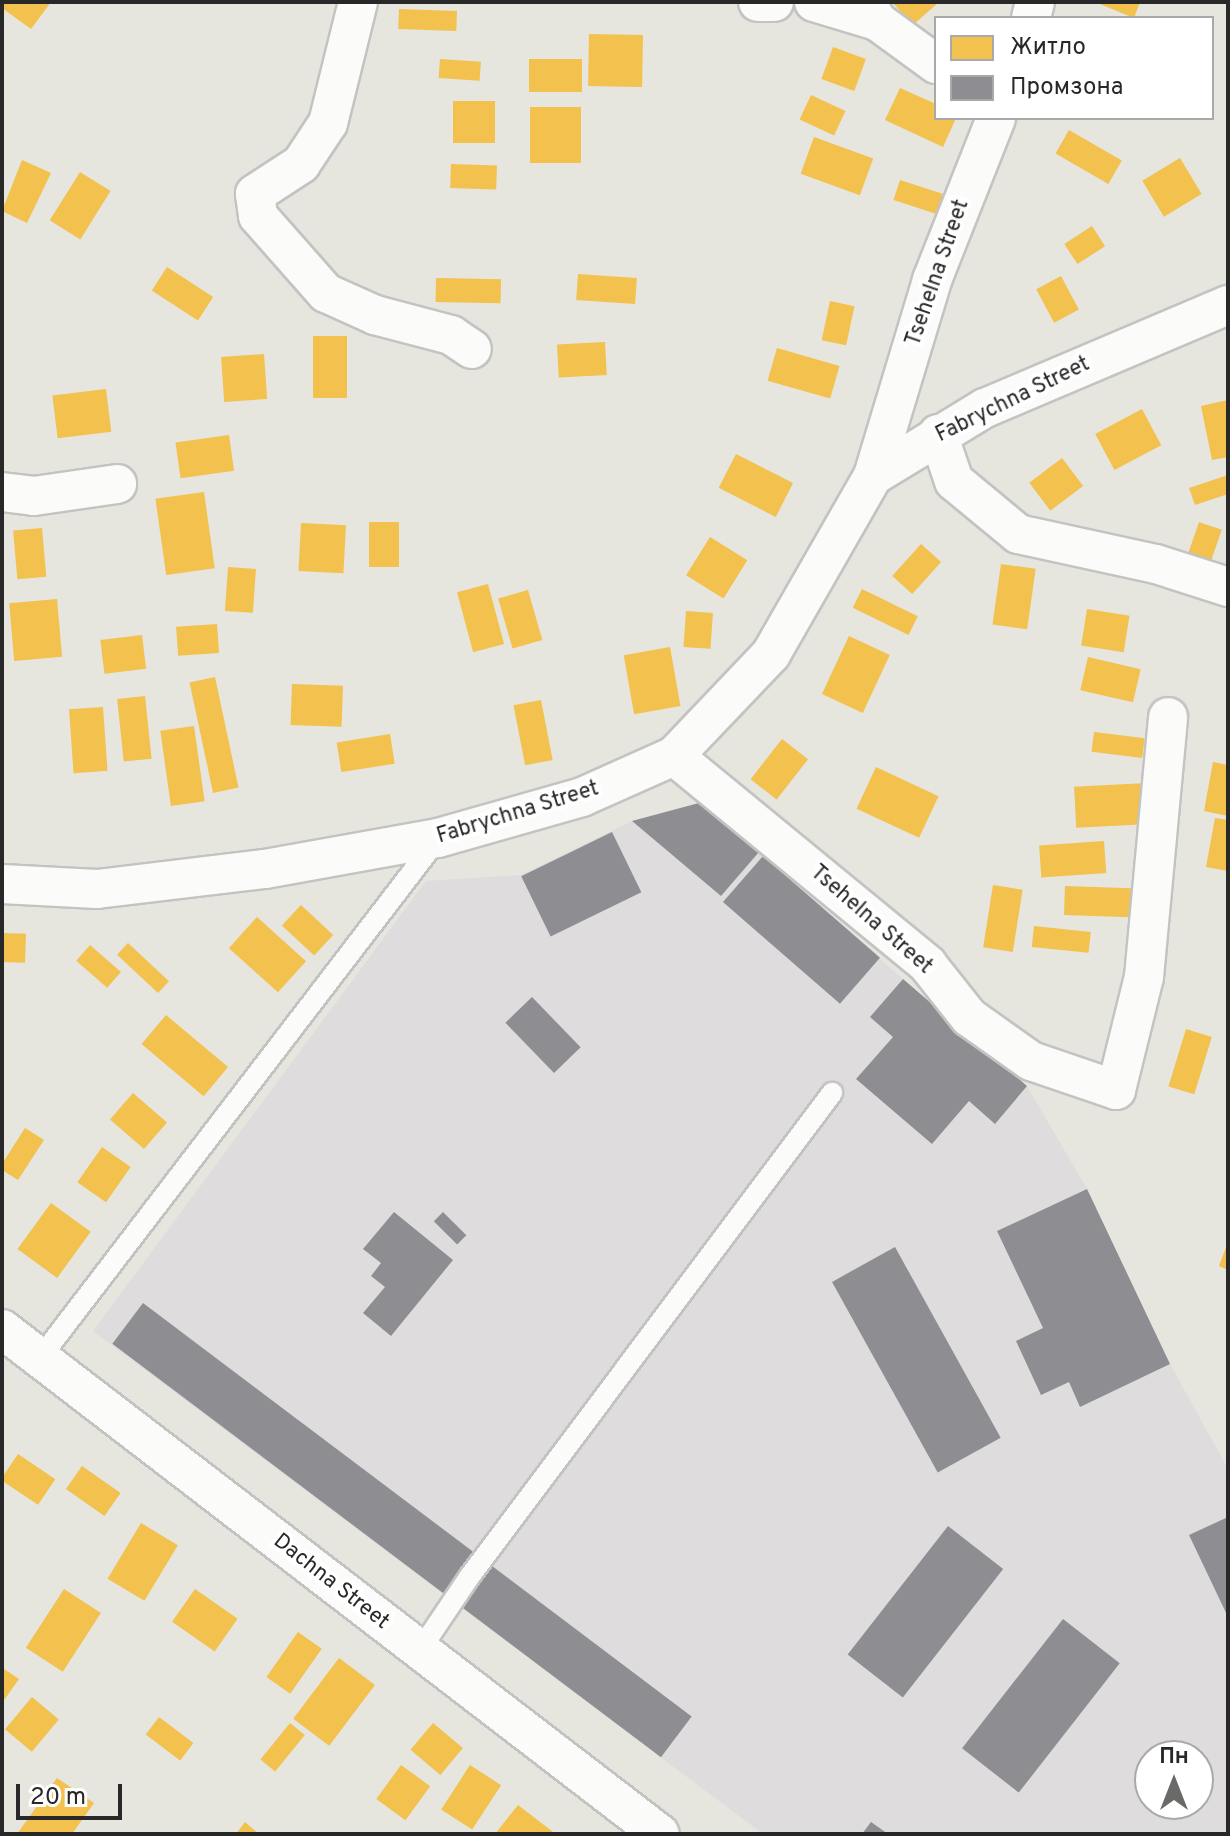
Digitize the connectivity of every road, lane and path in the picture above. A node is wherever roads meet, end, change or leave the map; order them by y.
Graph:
1 (358, 2) edge
2 (758, 2) edge
3 (774, 2) edge
4 (814, 2) edge
5 (871, 11) edge
6 (934, 62) edge
7 (995, 120) edge
8 (1228, 305) edge
9 (472, 349) dead end
10 (938, 434) junction
11 (873, 476) junction
12 (117, 484) dead end
13 (2, 492) edge
14 (1228, 587) edge
15 (1168, 717) dead end
16 (674, 756) junction
17 (438, 838) junction
18 (2, 884) edge
19 (832, 1093) dead end
20 (2, 1329) edge
21 (40, 1358) junction
22 (420, 1650) junction
23 (660, 1834) edge

1 - 9 street
2 - 3 street
4 - 5 street
5 - 6 street
7 - 11 street, Tsehelna Street
8 - 10 street, Fabrychna Street
10 - 11 street, Fabrychna Street
10 - 14 street
11 - 16 street, Fabrychna Street
12 - 13 street
15 - 16 street, Tsehelna Street
16 - 17 street, Fabrychna Street
17 - 18 street, Fabrychna Street
17 - 21 lane
19 - 22 lane
20 - 21 street, Dachna Street
21 - 22 street, Dachna Street
22 - 23 street, Dachna Street

